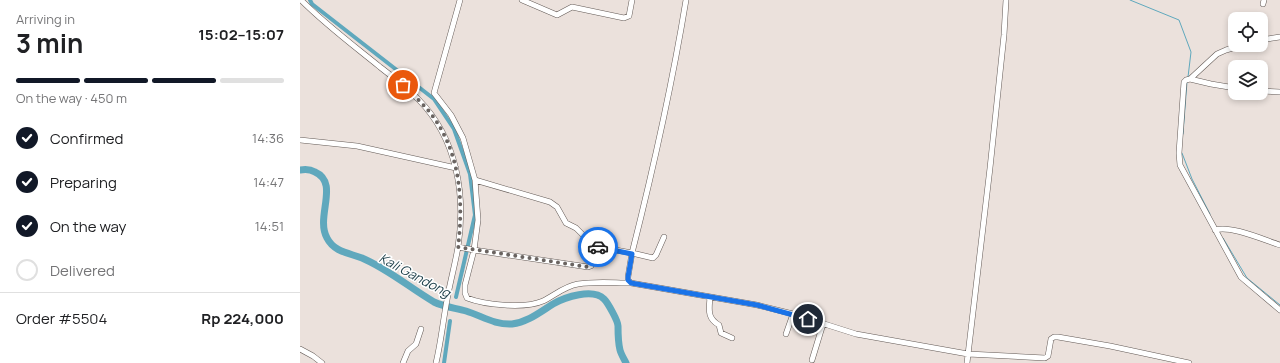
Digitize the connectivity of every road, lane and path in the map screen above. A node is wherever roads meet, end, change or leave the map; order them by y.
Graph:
1 (301, 0) edge
2 (460, 0) edge
3 (522, 0) edge
4 (632, 0) edge
5 (686, 0) edge
6 (1006, 0) edge
7 (1280, 37) edge
8 (1268, 39) edge
9 (1228, 49) edge
10 (1188, 80) junction
11 (1228, 87) edge
12 (1268, 91) edge
13 (1280, 92) edge
14 (300, 140) edge
15 (456, 168) junction
16 (475, 180) junction
17 (1217, 229) junction
18 (664, 237) dead end
19 (1280, 244) edge
20 (599, 247) junction
21 (460, 248) junction
22 (472, 250) junction
23 (632, 254) junction
24 (631, 283) junction
25 (710, 297) junction
26 (1280, 310) edge
27 (793, 314) junction
28 (822, 324) junction
29 (421, 329) dead end
30 (786, 334) dead end
31 (732, 338) dead end
32 (300, 349) edge
33 (968, 354) junction
34 (812, 360) dead end
35 (322, 363) edge
36 (403, 363) edge
37 (436, 363) edge
38 (967, 363) edge
39 (1189, 363) edge

1 - 15 street
2 - 16 street
3 - 4 street
5 - 23 street
6 - 33 street
7 - 8 street
9 - 10 street
10 - 11 street
10 - 17 street
12 - 13 street
14 - 15 street
15 - 21 street
16 - 20 street
16 - 22 street
17 - 19 street
17 - 26 street
18 - 23 street
20 - 22 street
20 - 23 street
21 - 22 street
21 - 37 street
22 - 24 street
23 - 24 street
24 - 25 street
25 - 27 street
25 - 31 street
27 - 28 street
27 - 30 street
28 - 33 street
28 - 34 street
29 - 36 street
32 - 35 street
33 - 38 street
33 - 39 street

